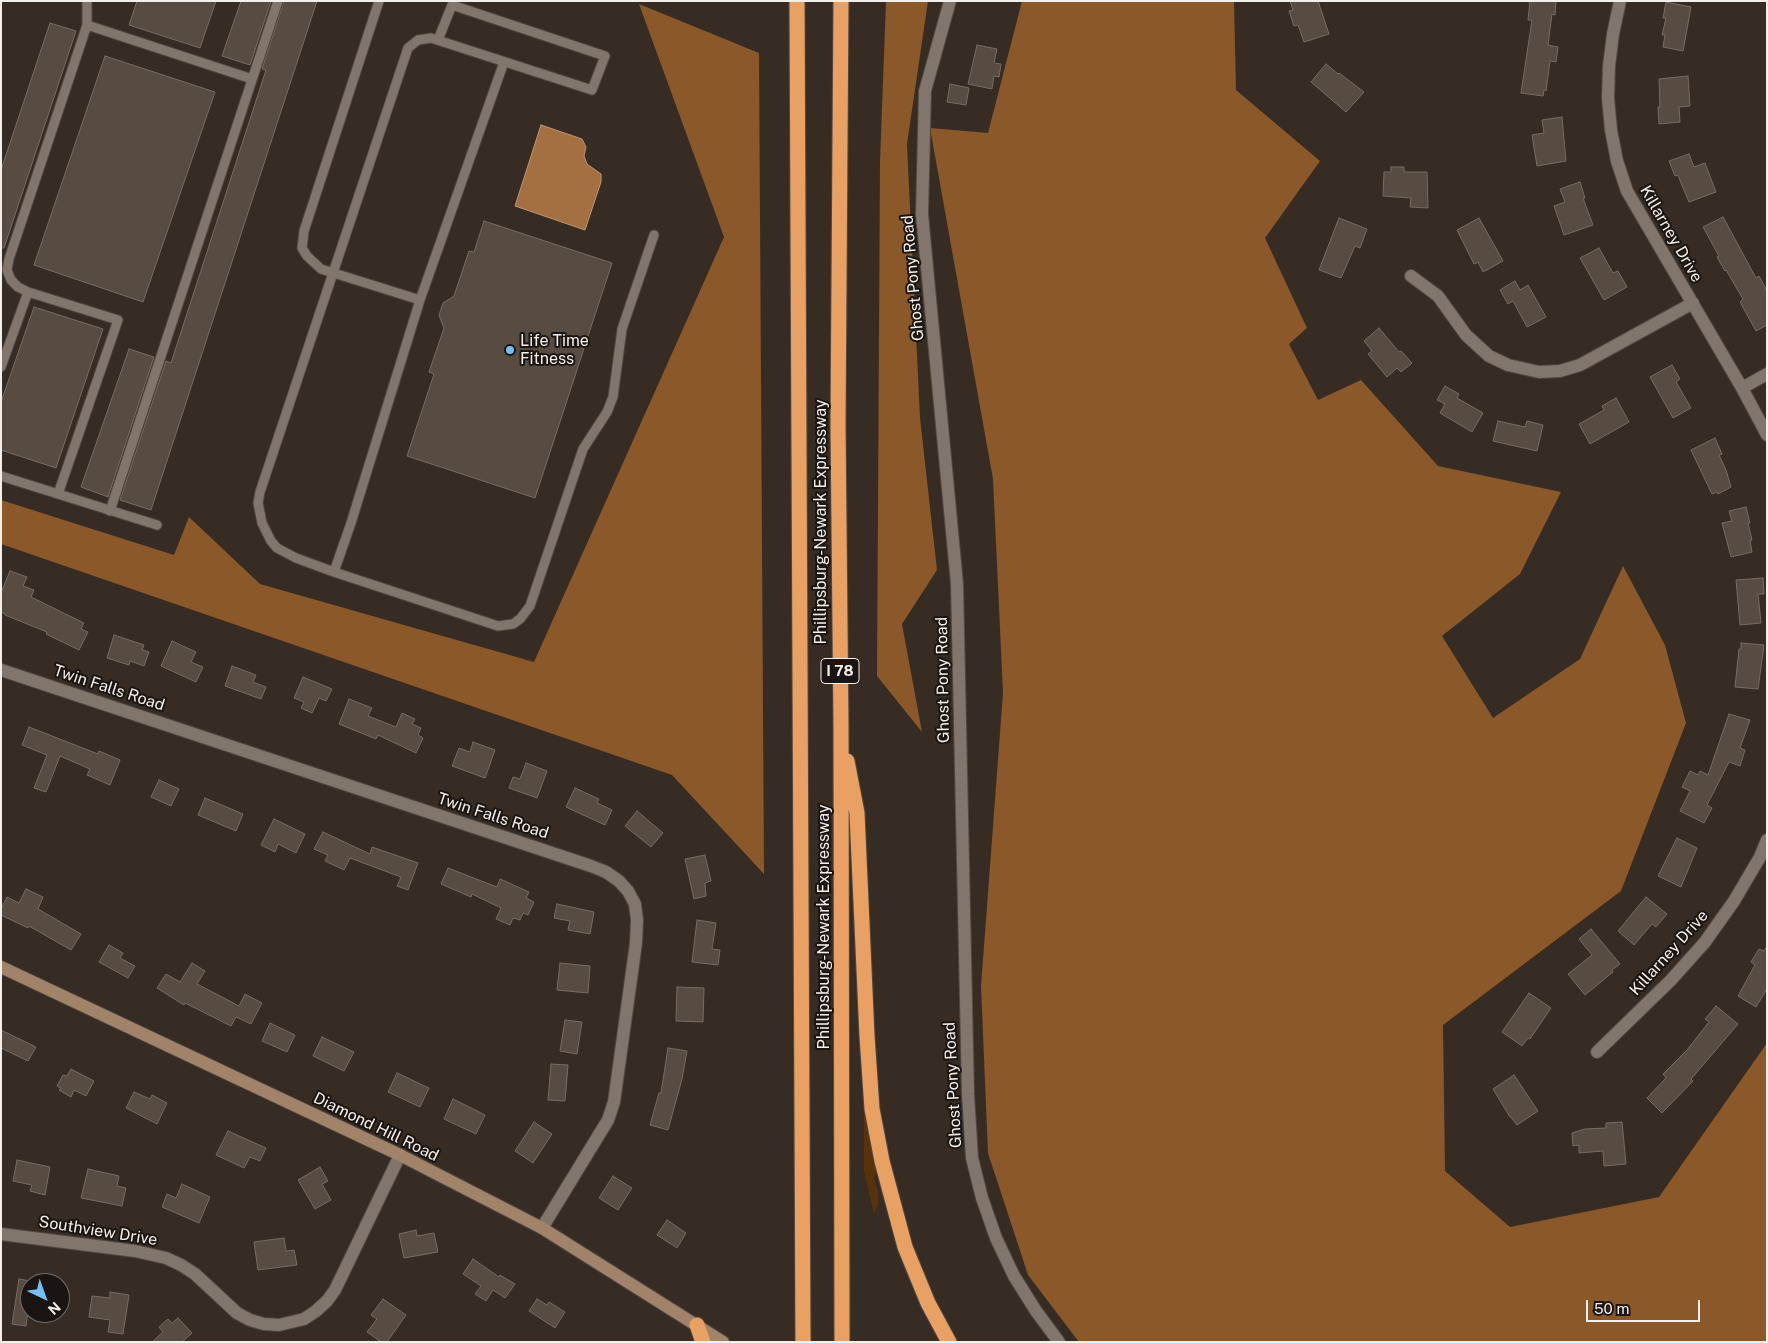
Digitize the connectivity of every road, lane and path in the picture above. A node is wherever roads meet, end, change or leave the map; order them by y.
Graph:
1 (87, 1) edge
2 (278, 1) edge
3 (379, 1) edge
4 (797, 1) edge
5 (841, 1) edge
6 (950, 1) edge
7 (1620, 1) edge
8 (87, 25) junction
9 (438, 40) junction
10 (504, 62) junction
11 (252, 79) junction
12 (654, 235) dead end
13 (332, 273) junction
14 (1411, 276) dead end
15 (28, 292) junction
16 (420, 300) junction
17 (1693, 303) junction
18 (1, 367) edge
19 (1767, 374) edge
20 (1742, 388) junction
21 (1767, 435) edge
22 (1, 476) edge
23 (58, 494) junction
24 (110, 511) junction
25 (157, 524) dead end
26 (334, 572) junction
27 (1, 670) edge
28 (841, 726) junction
29 (1767, 840) edge
30 (1, 967) edge
31 (1598, 1052) dead end
32 (400, 1155) junction
33 (542, 1228) junction
34 (1, 1234) edge
35 (698, 1326) junction
36 (803, 1335) edge
37 (703, 1342) edge
38 (723, 1342) edge
39 (842, 1342) edge
40 (949, 1342) edge
41 (1059, 1342) edge

1 - 8 lane
2 - 11 lane
3 - 13 lane
4 - 36 highway, Phillipsburg-Newark Expressway / I 78
5 - 28 highway, Phillipsburg-Newark Expressway / I 78
6 - 41 street, Ghost Pony Road
7 - 17 street, Killarney Drive
8 - 11 lane
8 - 15 lane
9 - 10 lane
9 - 10 lane
9 - 13 lane
10 - 16 lane
11 - 24 lane
12 - 26 lane
13 - 16 lane
13 - 26 lane
14 - 17 street
15 - 18 lane
15 - 23 lane
16 - 26 lane
17 - 20 street, Killarney Drive
19 - 20 street
20 - 21 street, Killarney Drive
22 - 23 lane
23 - 24 lane
24 - 25 lane
27 - 33 street, Twin Falls Road
28 - 39 highway, Phillipsburg-Newark Expressway / I 78
28 - 40 highway
29 - 31 street, Killarney Drive
30 - 32 main road, Diamond Hill Road
32 - 33 main road, Diamond Hill Road
32 - 34 street, Southview Drive
33 - 35 main road, Diamond Hill Road
35 - 37 highway
35 - 38 main road, Diamond Hill Road

